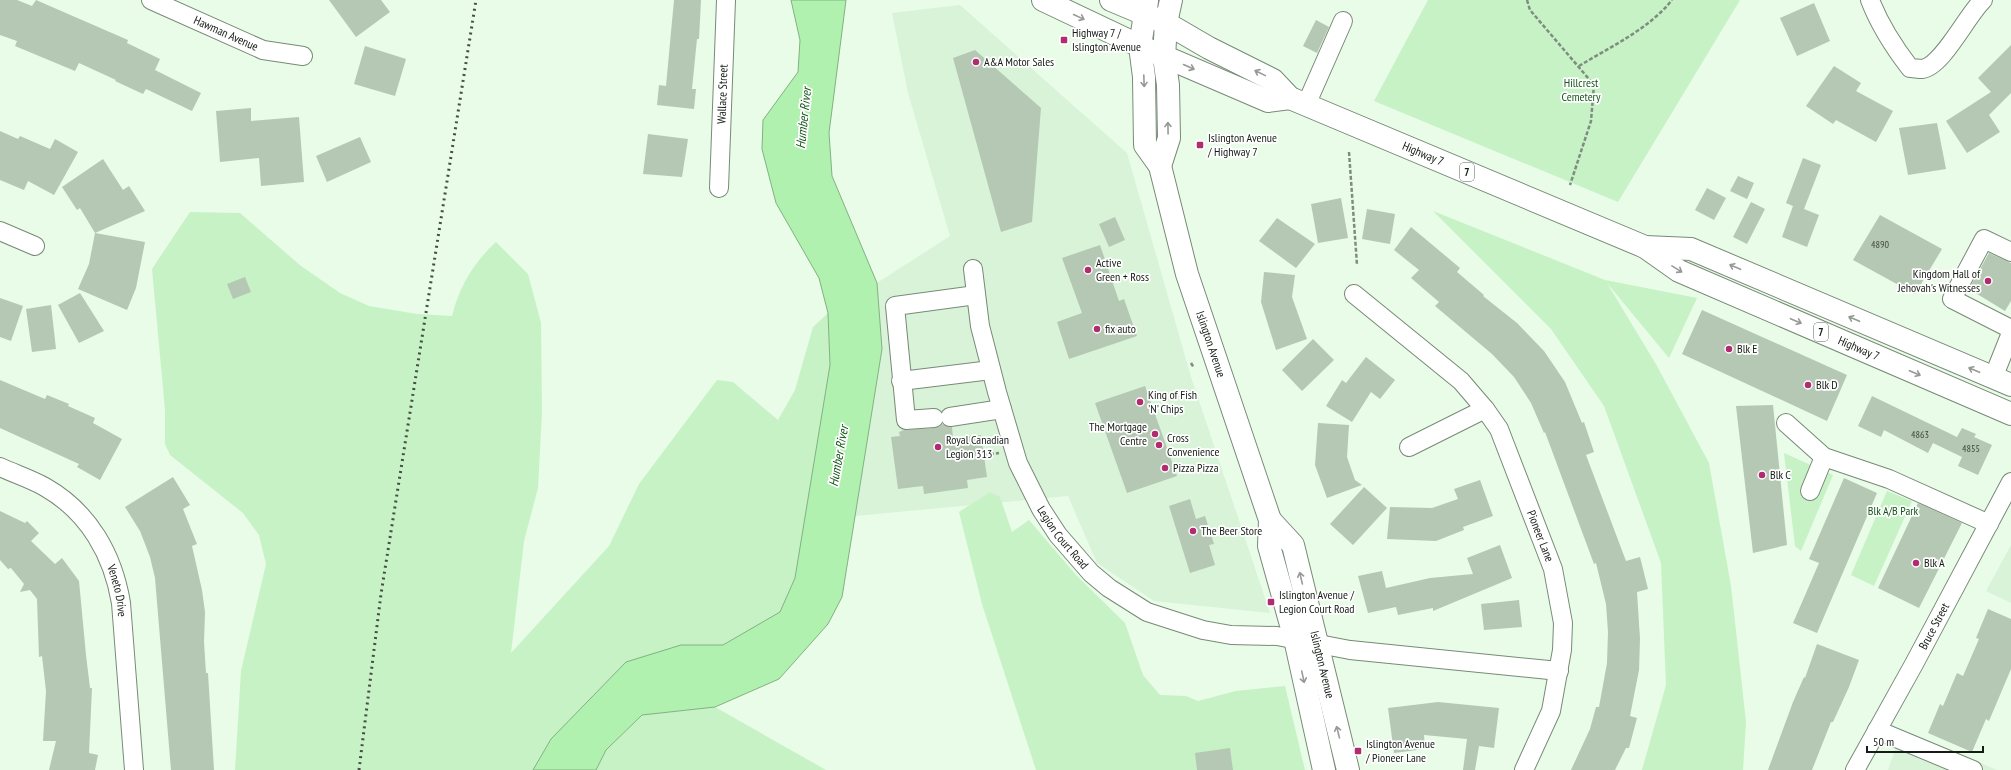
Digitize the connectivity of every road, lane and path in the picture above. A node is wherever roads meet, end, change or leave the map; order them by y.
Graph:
1 (151, 0) edge
2 (726, 0) edge
3 (1043, 0) edge
4 (1111, 0) edge
5 (1171, 0) edge
6 (1527, 0) edge
7 (1672, 0) edge
8 (1870, 0) edge
9 (1983, 0) edge
10 (1146, 7) edge
11 (1343, 20) dead end
12 (1166, 23) junction
13 (1140, 46) junction
14 (303, 56) dead end
15 (1164, 56) junction
16 (1579, 66) junction
17 (1298, 101) junction
18 (1349, 152) dead end
19 (1160, 166) junction
20 (1570, 185) dead end
21 (719, 188) dead end
22 (0, 231) edge
23 (35, 246) dead end
24 (1645, 247) junction
25 (2011, 252) edge
26 (1357, 265) dead end
27 (973, 269) dead end
28 (1354, 294) dead end
29 (976, 295) junction
30 (2011, 329) edge
31 (2011, 333) edge
32 (1191, 364) dead end
33 (1194, 368) dead end
34 (991, 370) junction
35 (901, 381) junction
36 (2002, 381) edge
37 (1002, 409) junction
38 (1486, 409) junction
39 (2011, 414) edge
40 (1786, 423) dead end
41 (1409, 447) dead end
42 (1824, 457) junction
43 (0, 467) edge
44 (2011, 482) edge
45 (1810, 491) dead end
46 (1989, 524) junction
47 (1306, 641) junction
48 (1559, 671) junction
49 (1877, 730) junction
50 (134, 770) edge
51 (1324, 770) edge
52 (1348, 770) edge
53 (1524, 770) edge
54 (1856, 770) edge
55 (1973, 770) edge

1 - 14 street, Hawman Avenue
2 - 21 street, Wallace Street
3 -> 13 main road
4 - 10 main road, Highway 7 / 7
5 - 12 main road
6 - 16 path
7 - 16 path
8 - 9 street
10 - 12 main road, Highway 7 / 7
10 - 13 main road, Islington Avenue
11 - 17 street
12 - 15 main road
17 -> 12 main road, Highway 7 / 7
13 - 15 main road
13 -> 19 main road, Islington Avenue
15 -> 17 main road
19 -> 15 main road
16 - 20 path
17 - 24 main road, Highway 7 / 7
18 - 26 path
19 - 47 main road, Islington Avenue
22 - 23 street
36 -> 24 main road, Highway 7 / 7
24 -> 39 main road, Highway 7 / 7
25 - 30 street
27 - 29 street, Legion Court Road
28 - 38 street, Pioneer Lane
29 - 34 street, Legion Court Road
29 - 35 street
31 - 36 street
32 - 33 path
34 - 35 street
34 - 37 street, Legion Court Road
35 - 37 street
37 - 47 street, Legion Court Road
38 - 41 street
38 - 48 street, Pioneer Lane
40 - 42 street
42 - 45 street
42 - 46 street
43 - 50 street, Veneto Drive
44 - 46 street, Bruce Street
46 - 49 street, Bruce Street
47 - 48 street
47 -> 51 main road, Islington Avenue
52 -> 47 main road, Islington Avenue
48 - 53 street, Pioneer Lane
49 - 54 street, Bruce Street
49 - 55 street

